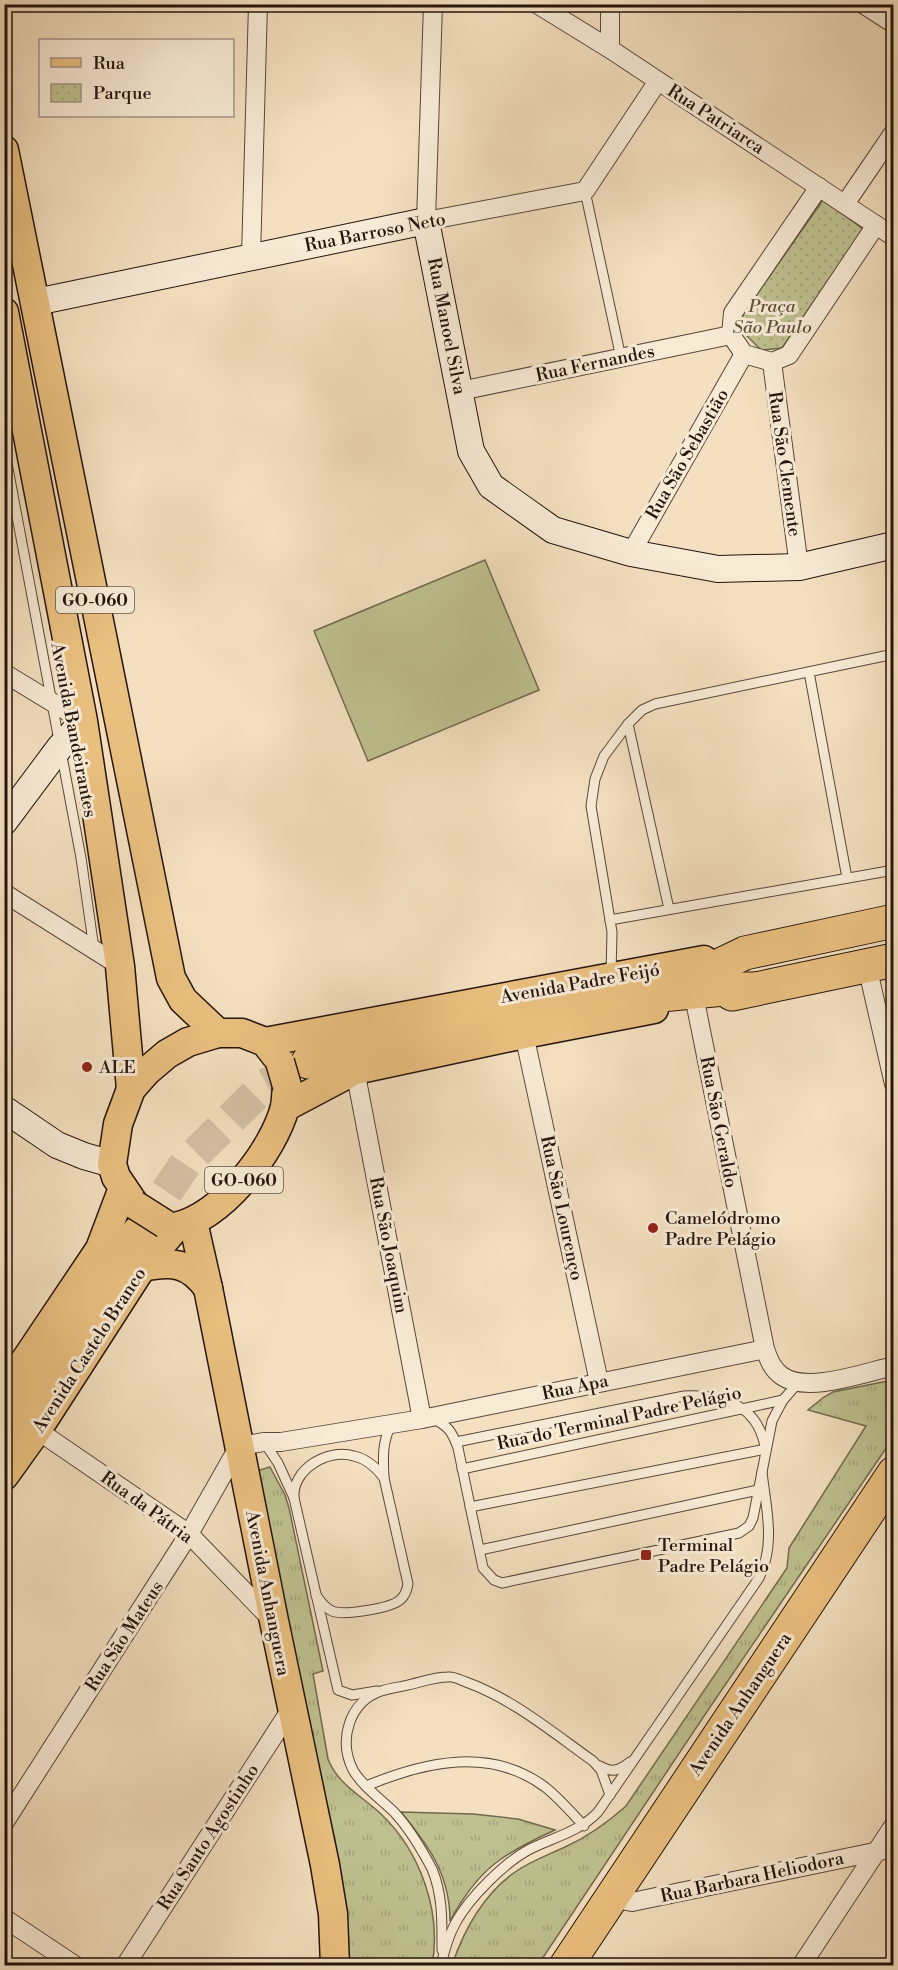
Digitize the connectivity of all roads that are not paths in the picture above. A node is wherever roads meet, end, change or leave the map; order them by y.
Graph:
1 (258, 4) edge
2 (433, 4) edge
3 (537, 4) edge
4 (610, 4) edge
5 (863, 4) edge
6 (894, 24) edge
7 (610, 49) junction
8 (658, 81) junction
9 (894, 132) edge
10 (4, 150) edge
11 (819, 188) junction
12 (585, 191) junction
13 (845, 204) junction
14 (426, 221) junction
15 (876, 225) junction
16 (894, 237) edge
17 (251, 257) junction
18 (36, 302) junction
19 (4, 312) edge
20 (731, 335) junction
21 (744, 354) junction
22 (621, 358) junction
23 (9, 360) edge
24 (772, 362) junction
25 (460, 392) junction
26 (4, 447) edge
27 (894, 545) edge
28 (631, 553) junction
29 (799, 567) junction
30 (894, 654) edge
31 (809, 672) junction
32 (4, 673) edge
33 (52, 703) junction
34 (83, 721) junction
35 (628, 724) junction
36 (60, 747) junction
37 (4, 822) edge
38 (894, 870) edge
39 (847, 878) junction
40 (4, 893) edge
41 (669, 909) junction
42 (610, 920) junction
43 (894, 921) edge
44 (94, 949) junction
45 (880, 963) edge
46 (120, 966) junction
47 (605, 989) junction
48 (754, 989) junction
49 (695, 1001) junction
50 (218, 1033) junction
51 (524, 1034) junction
52 (356, 1070) junction
53 (285, 1072) junction
54 (894, 1084) edge
55 (131, 1089) junction
56 (4, 1109) edge
57 (149, 1209) junction
58 (142, 1267) junction
59 (208, 1288) junction
60 (765, 1349) junction
61 (894, 1366) edge
62 (599, 1382) junction
63 (798, 1383) junction
64 (4, 1392) edge
65 (783, 1400) junction
66 (742, 1409) junction
67 (426, 1418) junction
68 (392, 1424) junction
69 (4, 1430) edge
70 (37, 1430) junction
71 (456, 1442) junction
72 (251, 1444) junction
73 (766, 1449) junction
74 (462, 1469) junction
75 (762, 1472) junction
76 (894, 1473) edge
77 (4, 1476) edge
78 (384, 1478) junction
79 (758, 1490) junction
80 (294, 1498) junction
81 (470, 1507) junction
82 (189, 1534) junction
83 (480, 1550) junction
84 (316, 1595) junction
85 (274, 1622) junction
86 (380, 1691) junction
87 (291, 1709) junction
88 (638, 1755) junction
89 (592, 1761) junction
90 (366, 1786) junction
91 (610, 1795) junction
92 (4, 1823) edge
93 (894, 1825) edge
94 (584, 1826) junction
95 (886, 1849) edge
96 (610, 1898) junction
97 (4, 1918) edge
98 (441, 1962) edge
99 (76, 1965) edge
100 (125, 1965) edge
101 (335, 1965) edge
102 (566, 1965) edge
103 (801, 1965) edge

1 - 17 street
2 - 14 street, Rua Manoel Silva
3 - 7 street, Rua Patriarca
4 - 7 street
5 - 6 street
7 - 8 street, Rua Patriarca
8 - 11 street, Rua Patriarca
8 - 12 street
9 - 13 street
10 - 18 main road, GO-060 / GO-060
11 - 13 street, Rua Patriarca
11 - 20 street
12 - 14 street, Rua Barroso Neto
12 - 22 lane
13 - 15 street, Rua Patriarca
14 - 17 street, Rua Barroso Neto
14 - 25 street, Rua Manoel Silva
15 - 16 street, Rua Patriarca
15 - 24 street
17 - 18 street, Rua Barroso Neto
18 - 50 main road, GO-060 / GO-060
19 - 23 main road, GO-060 / GO-060
20 - 21 street
20 - 22 street, Rua Fernandes
21 - 24 street
21 - 28 street, Rua São Sebastião
22 - 25 street, Rua Fernandes
23 - 34 main road, GO-060 / GO-060
24 - 29 street, Rua São Clemente
25 - 28 street, Rua Manoel Silva
26 - 33 lane, Avenida Bandeirantes
27 - 29 street, Rua Manoel Silva
28 - 29 street, Rua Manoel Silva
30 - 31 lane
31 - 35 lane
31 - 39 lane
32 - 33 street
33 - 34 street
33 - 36 lane, Avenida Bandeirantes
34 - 36 street
34 - 46 main road, GO-060 / GO-060
35 - 41 lane
35 - 42 lane
36 - 37 street
36 - 44 lane, Avenida Bandeirantes
38 - 39 lane
39 - 41 lane
40 - 44 street
41 - 42 lane
42 - 47 lane
43 - 47 highway
44 - 46 street
45 - 48 highway
45 - 54 street
46 - 55 main road, GO-060 / GO-060
47 - 48 highway
47 - 53 main road, Avenida Padre Feijó
47 - 53 highway
48 - 49 highway
49 - 51 main road
49 - 60 street, Rua São Geraldo
50 - 53 main road
50 - 55 main road
51 - 52 main road
51 - 62 street, Rua São Lourenço
52 - 53 main road
52 - 67 street, Rua São Joaquim
53 - 57 main road, GO-060
55 - 57 main road, GO-060
56 - 57 street
57 - 58 main road, Avenida Castelo Branco
57 - 59 main road, Avenida Anhanguera
57 - 64 main road
57 - 69 highway, Avenida Castelo Branco
58 - 59 main road
58 - 70 main road, Avenida Castelo Branco
59 - 72 main road, Avenida Anhanguera
60 - 62 street, Rua Apa
60 - 63 street
61 - 63 street
62 - 67 street, Rua Apa
63 - 65 lane
65 - 66 lane, Rua do Terminal Padre Pelágio
65 - 73 lane
66 - 71 lane
66 - 73 lane
66 - 74 lane, Rua do Terminal Padre Pelágio
67 - 68 street, Rua Apa
67 - 71 lane
68 - 72 street, Rua Apa
68 - 78 lane
70 - 77 main road, Avenida Castelo Branco
70 - 82 street, Rua da Pátria
71 - 74 lane
72 - 80 lane
72 - 82 street, Rua São Mateus
72 - 85 main road, Avenida Anhanguera
73 - 75 lane
73 - 81 lane
74 - 81 lane
75 - 79 lane
75 - 88 lane
76 - 96 highway, Avenida Anhanguera
78 - 80 lane
78 - 84 lane
79 - 83 lane
79 - 83 lane
80 - 84 lane
81 - 83 lane
82 - 85 street, Rua da Pátria
82 - 92 street, Rua São Mateus
84 - 86 lane
85 - 87 main road, Avenida Anhanguera
86 - 89 lane
86 - 90 lane
87 - 100 street, Rua Santo Agostinho
87 - 101 main road, Avenida Anhanguera
88 - 89 lane
88 - 91 lane
89 - 91 lane
90 - 94 lane
90 - 98 lane
91 - 94 lane
93 - 95 street
94 - 98 lane
95 - 96 street, Rua Barbara Heliodora
95 - 103 street
96 - 102 highway, Avenida Anhanguera
97 - 99 street

